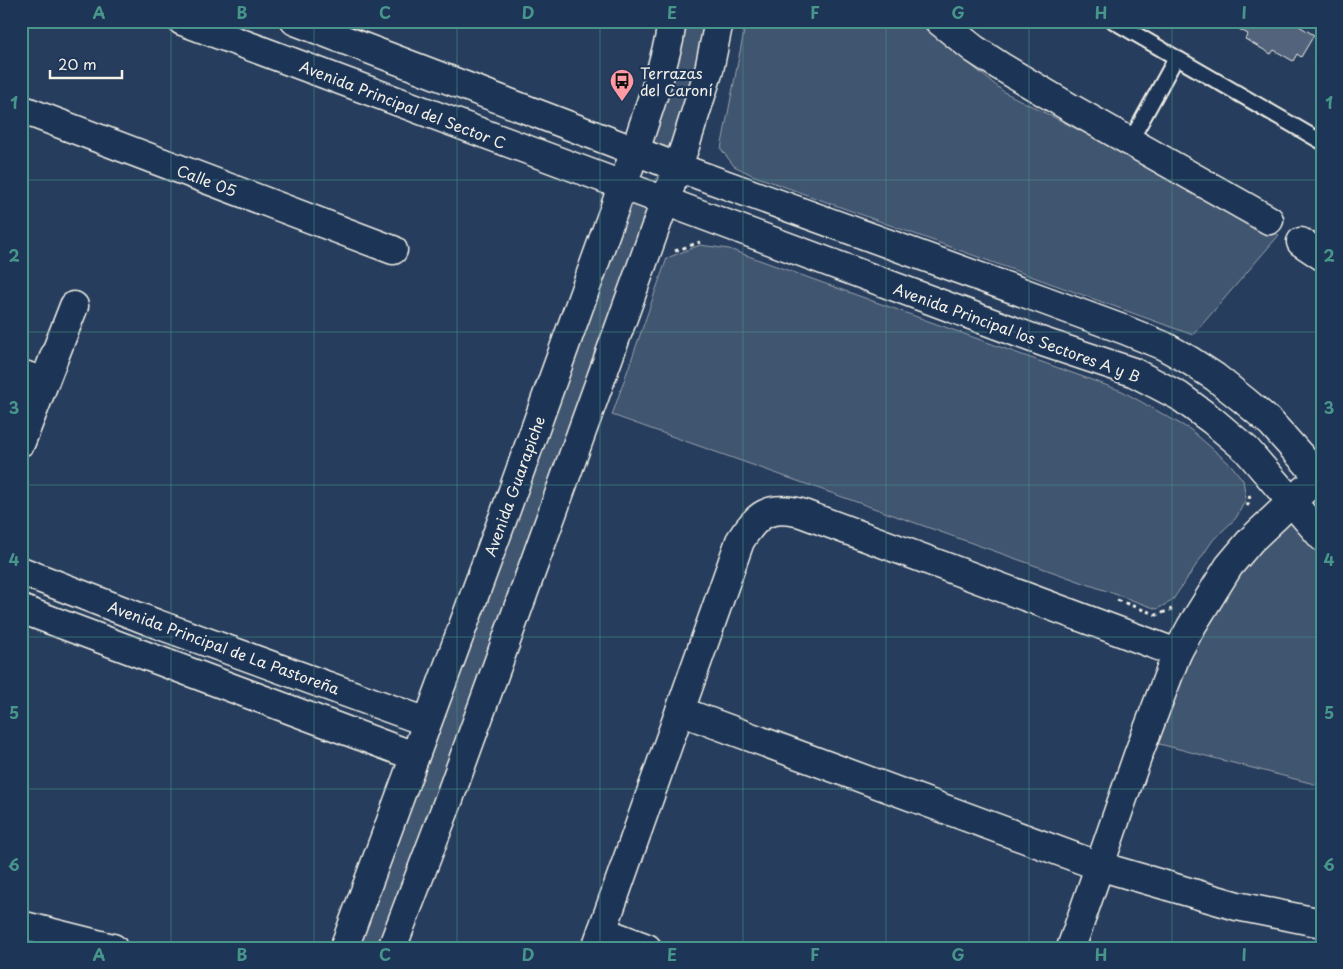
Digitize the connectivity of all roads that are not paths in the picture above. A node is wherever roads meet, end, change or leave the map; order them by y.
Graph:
1 (182, 21) edge
2 (295, 21) edge
3 (672, 21) edge
4 (719, 21) edge
5 (939, 21) edge
6 (1113, 21) edge
7 (224, 29) edge
8 (1176, 58) junction
9 (21, 109) edge
10 (1130, 142) junction
11 (1322, 142) edge
12 (635, 151) junction
13 (677, 167) junction
14 (623, 186) junction
15 (665, 202) junction
16 (1270, 220) dead end
17 (393, 250) dead end
18 (74, 306) dead end
19 (33, 378) edge
20 (21, 442) edge
21 (1321, 477) edge
22 (1291, 501) junction
23 (1322, 537) edge
24 (21, 572) edge
25 (21, 609) edge
26 (1177, 653) junction
27 (680, 711) junction
28 (427, 722) junction
29 (414, 756) junction
30 (1099, 866) junction
31 (1322, 924) edge
32 (21, 926) edge
33 (599, 940) edge
34 (113, 948) edge
35 (344, 948) edge
36 (392, 948) edge
37 (647, 948) edge
38 (1070, 948) edge

1 - 7 street, Avenida Principal del Sector C
2 - 12 street
3 - 12 street, Avenida Guarapiche
4 - 13 street
5 - 10 street
6 - 8 lane
7 - 14 street, Avenida Principal del Sector C
8 - 10 lane
8 - 11 lane
9 - 17 street, Calle 05
10 - 16 street
12 - 13 street
12 - 14 street, Avenida Guarapiche
13 - 15 street
13 - 21 street
14 - 15 street, Avenida Principal del Sector C
14 - 28 street, Avenida Guarapiche
15 - 22 street, Avenida Principal los Sectores A y B
15 - 36 street
18 - 19 street
19 - 20 street
21 - 22 street
22 - 23 street, Avenida Principal los Sectores A y B
22 - 26 street
24 - 28 street, Avenida Principal de La Pastoreña
25 - 29 street
26 - 27 street
26 - 30 street
27 - 30 street
27 - 33 street
28 - 29 street, Avenida Guarapiche
29 - 35 street, Avenida Guarapiche
30 - 31 street
30 - 38 street
32 - 34 street
33 - 37 street

